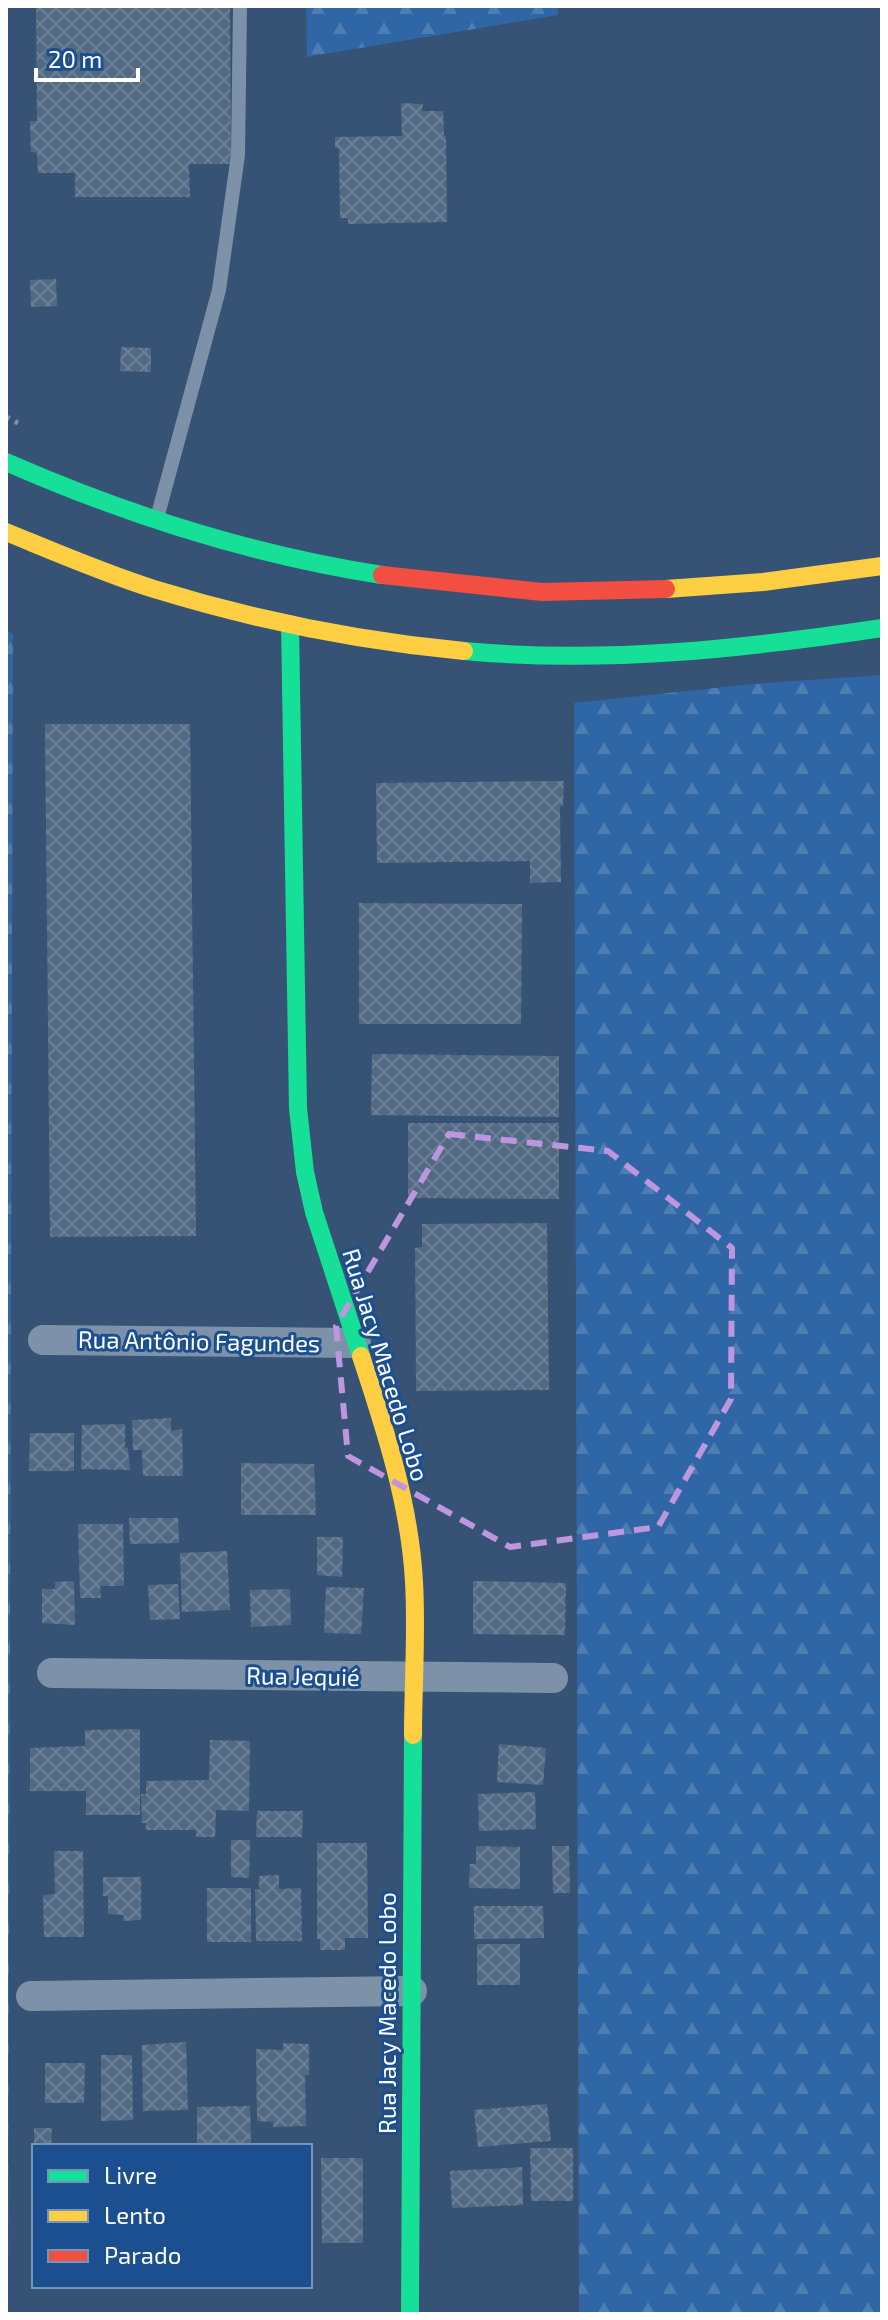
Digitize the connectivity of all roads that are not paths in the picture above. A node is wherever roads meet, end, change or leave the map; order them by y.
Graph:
1 (240, 6) edge
2 (6, 462) edge
3 (156, 523) junction
4 (6, 532) edge
5 (882, 566) edge
6 (290, 624) junction
7 (882, 628) edge
8 (43, 1340) dead end
9 (356, 1343) junction
10 (52, 1673) dead end
11 (414, 1678) junction
12 (553, 1678) dead end
13 (412, 1991) junction
14 (31, 1996) dead end
15 (410, 2314) edge

1 - 3 lane
2 - 3 main road
3 - 5 main road
4 - 6 main road
6 - 7 main road
6 - 9 main road, Rua Jacy Macedo Lobo
8 - 9 street, Rua Antônio Fagundes
9 - 11 main road, Rua Jacy Macedo Lobo
10 - 11 street, Rua Jequié
11 - 12 street, Rua Jequié
11 - 13 main road, Rua Jacy Macedo Lobo
13 - 14 street
13 - 15 main road, Rua Jacy Macedo Lobo

